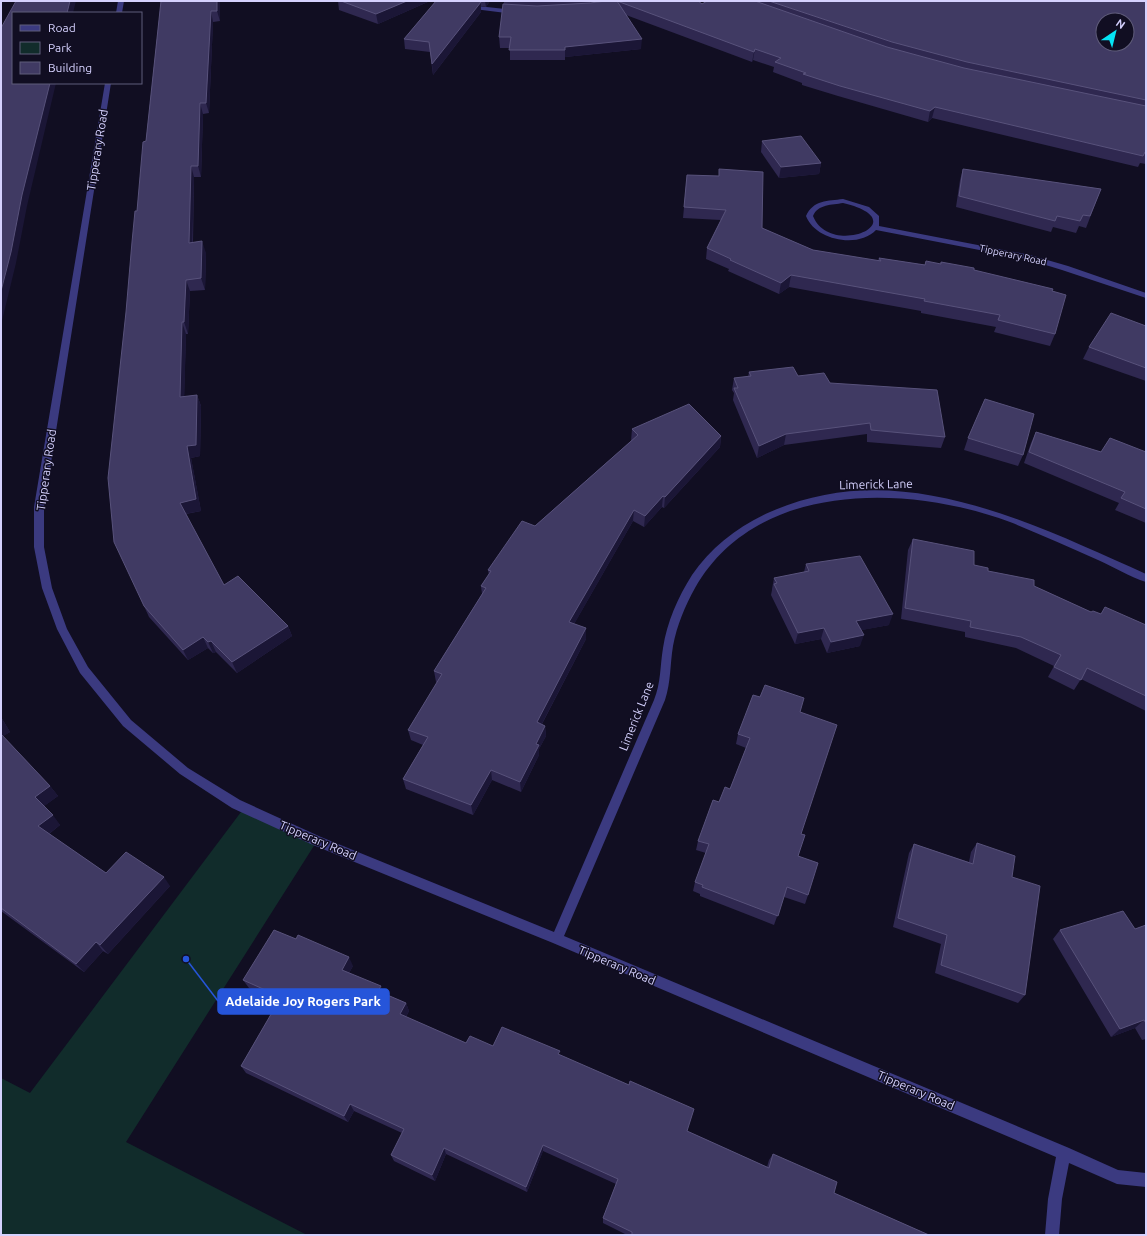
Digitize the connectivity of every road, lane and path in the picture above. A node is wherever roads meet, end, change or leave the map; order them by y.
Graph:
1 (121, 1) edge
2 (459, 6) edge
3 (119, 12) edge
4 (522, 12) edge
5 (108, 84) edge
6 (876, 228) junction
7 (1146, 296) edge
8 (1146, 578) edge
9 (557, 939) junction
10 (1064, 1153) junction
11 (1146, 1180) edge
12 (1052, 1235) edge

1 - 3 street
2 - 4 street
5 - 9 street, Tipperary Road
6 - 6 street
6 - 7 street, Tipperary Road
8 - 9 street, Limerick Lane
9 - 10 street, Tipperary Road
10 - 11 street, Tipperary Road
10 - 12 street

